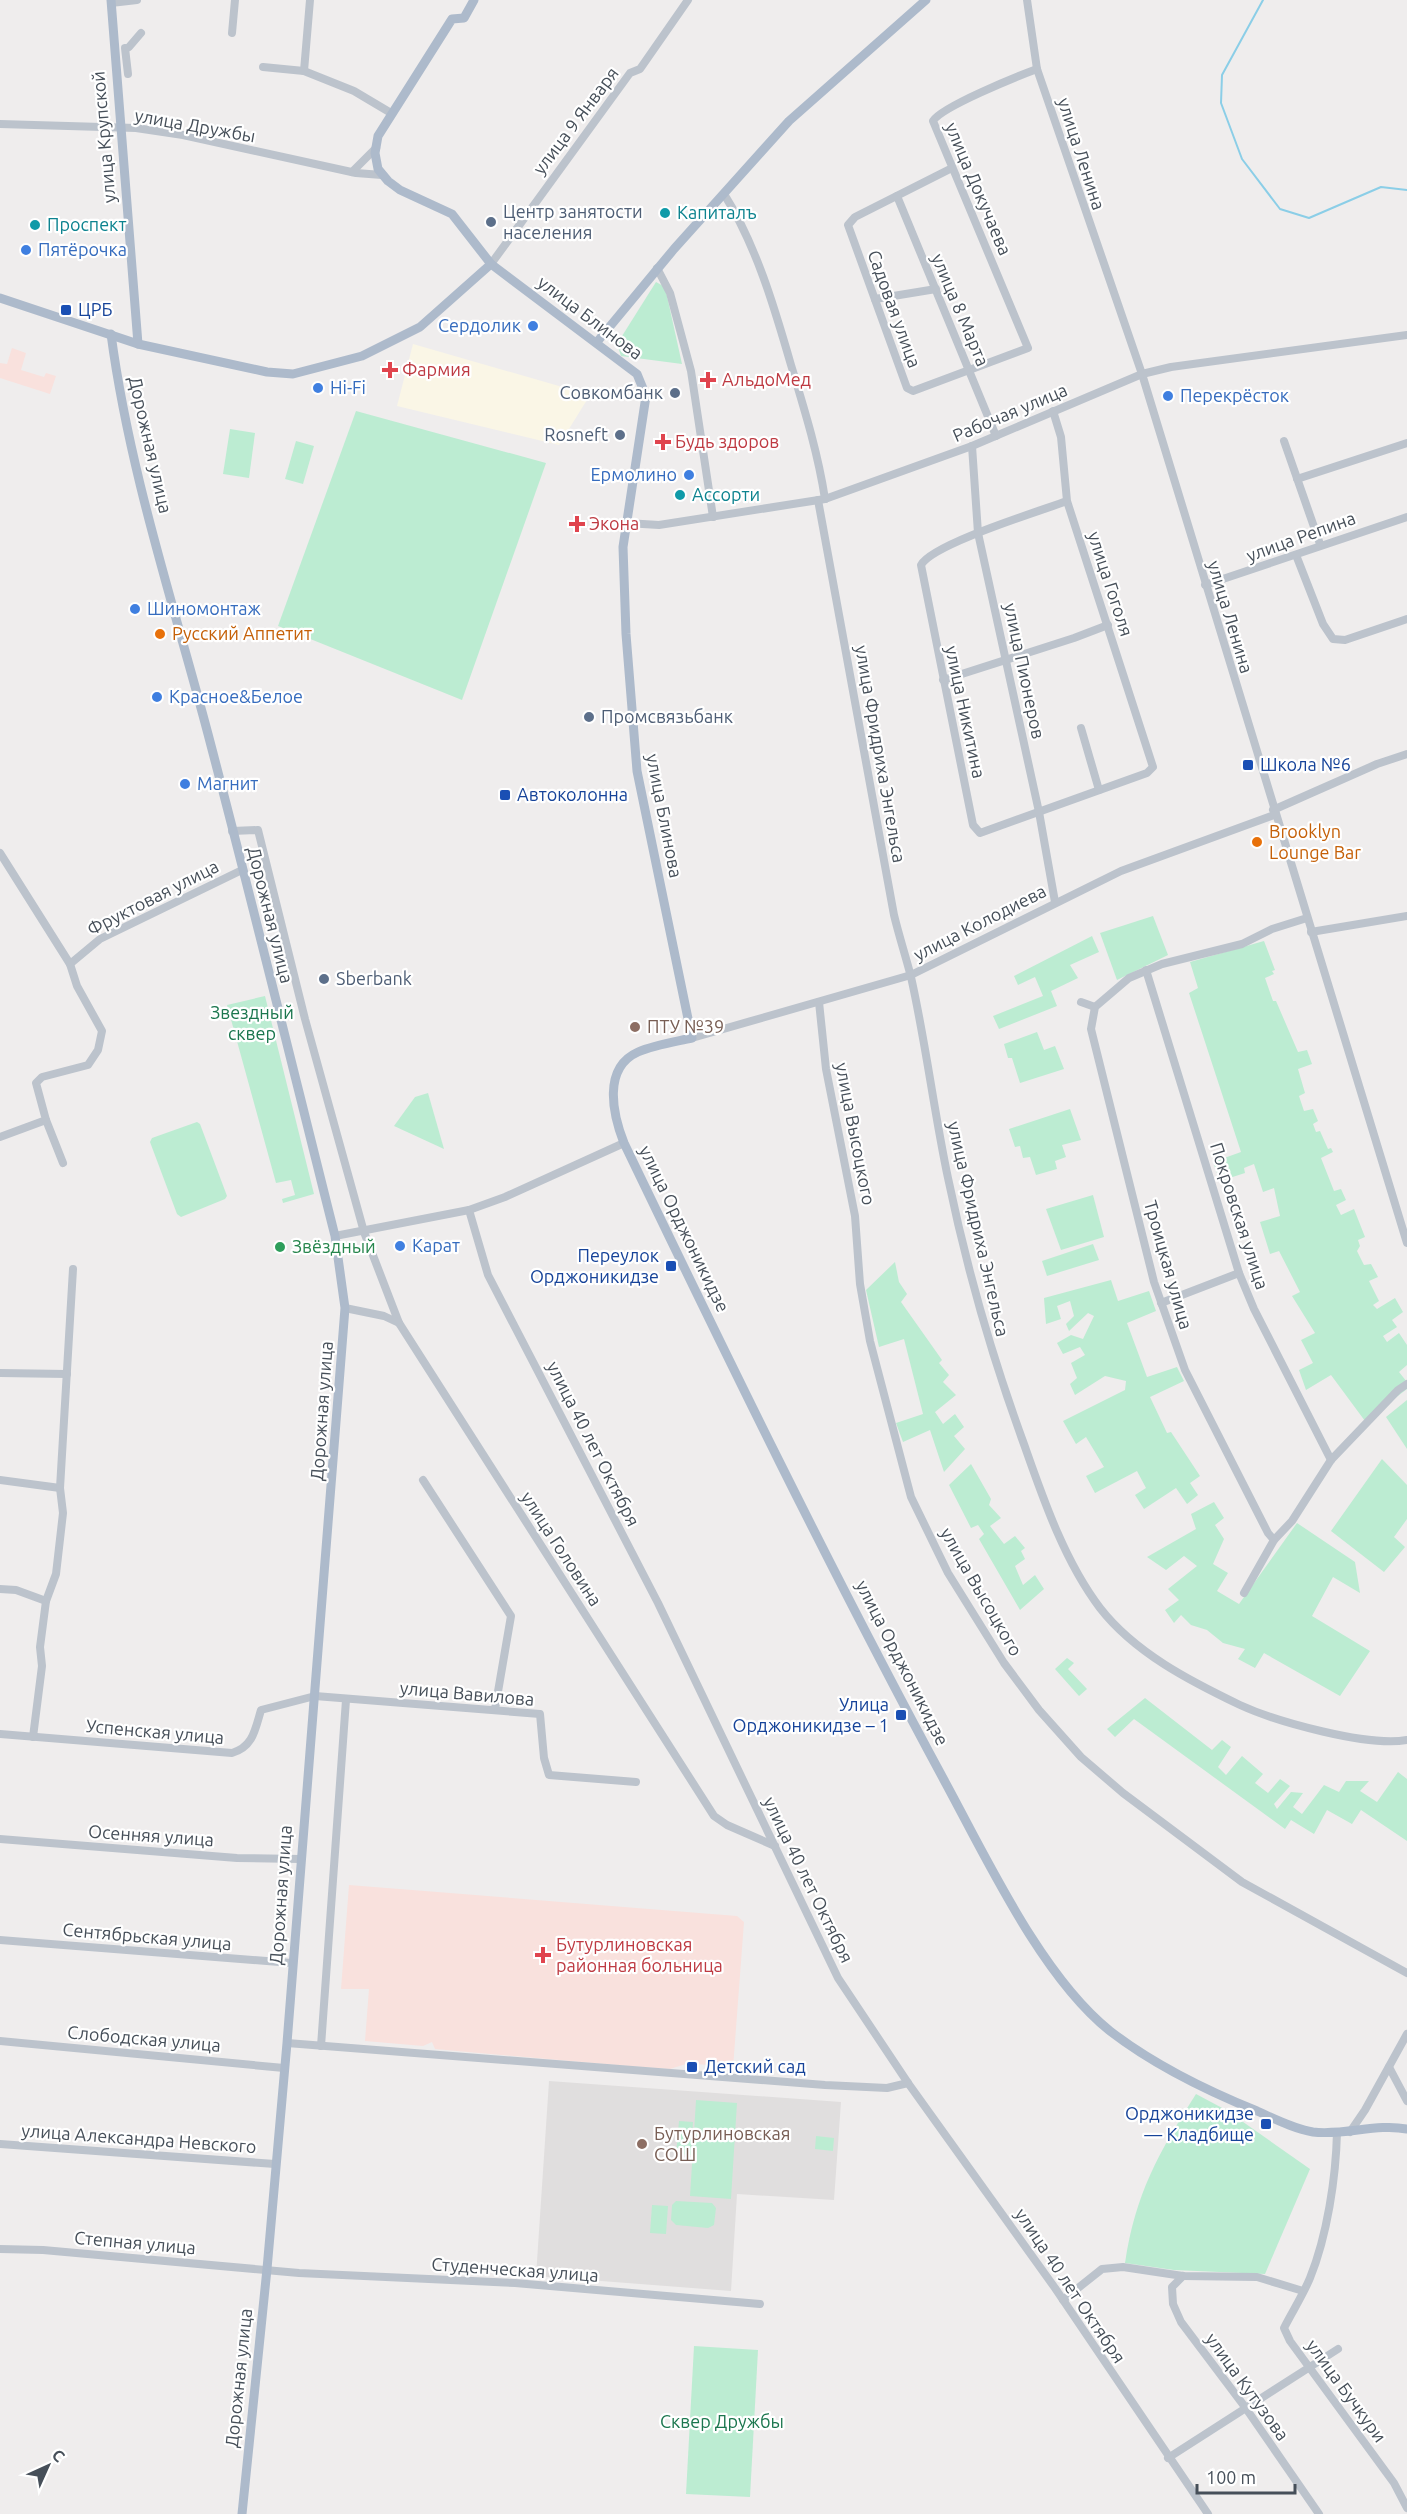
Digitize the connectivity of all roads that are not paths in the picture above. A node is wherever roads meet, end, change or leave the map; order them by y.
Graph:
1 (137, 0) edge
2 (235, 0) edge
3 (310, 0) edge
4 (474, 0) edge
5 (688, 0) edge
6 (926, 0) edge
7 (1027, 0) edge
8 (111, 2) edge
9 (141, 33) dead end
10 (232, 33) dead end
11 (263, 67) dead end
12 (1037, 69) junction
13 (304, 70) junction
14 (128, 74) dead end
15 (392, 113) junction
16 (0, 124) edge
17 (121, 129) junction
18 (376, 146) junction
19 (951, 168) junction
20 (352, 172) junction
21 (382, 175) junction
22 (724, 194) junction
23 (897, 196) junction
24 (490, 264) junction
25 (657, 268) junction
26 (936, 289) junction
27 (0, 298) edge
28 (875, 299) junction
29 (111, 334) junction
30 (1407, 335) edge
31 (597, 342) junction
32 (1027, 342) joint
33 (138, 344) junction
34 (970, 372) junction
35 (1142, 374) junction
36 (1053, 411) junction
37 (996, 436) junction
38 (1284, 441) dead end
39 (1407, 443) edge
40 (972, 446) junction
41 (1297, 479) junction
42 (821, 500) junction
43 (1067, 501) junction
44 (713, 517) junction
45 (1407, 517) edge
46 (626, 522) junction
47 (978, 534) junction
48 (1320, 544) junction
49 (1296, 555) junction
50 (1205, 585) junction
51 (1407, 619) edge
52 (1108, 625) junction
53 (1006, 659) junction
54 (943, 680) junction
55 (1081, 728) dead end
56 (1407, 754) edge
57 (1153, 764) joint
58 (1099, 790) junction
59 (1039, 812) junction
60 (1273, 812) junction
61 (232, 831) junction
62 (0, 853) edge
63 (242, 870) junction
64 (1055, 902) junction
65 (1407, 916) edge
66 (1307, 918) junction
67 (1311, 932) junction
68 (70, 964) junction
69 (1146, 970) junction
70 (910, 975) junction
71 (819, 1002) junction
72 (1081, 1002) dead end
73 (1095, 1007) junction
74 (692, 1038) junction
75 (46, 1120) junction
76 (0, 1137) edge
77 (624, 1143) junction
78 (63, 1163) dead end
79 (469, 1210) junction
80 (364, 1232) junction
81 (335, 1236) junction
82 (1407, 1243) edge
83 (73, 1269) dead end
84 (1239, 1273) junction
85 (1161, 1303) junction
86 (345, 1308) junction
87 (399, 1323) junction
88 (0, 1373) edge
89 (67, 1374) junction
90 (1407, 1384) edge
91 (1331, 1460) junction
92 (0, 1480) edge
93 (423, 1480) dead end
94 (60, 1488) junction
95 (1274, 1539) junction
96 (0, 1589) edge
97 (1244, 1593) dead end
98 (46, 1600) junction
99 (315, 1696) junction
100 (346, 1700) junction
101 (495, 1709) junction
102 (0, 1734) edge
103 (33, 1737) junction
104 (1407, 1740) edge
105 (636, 1782) dead end
106 (0, 1839) edge
107 (775, 1846) junction
108 (300, 1859) junction
109 (0, 1940) edge
110 (292, 1963) junction
111 (1407, 1973) edge
112 (1407, 2034) edge
113 (0, 2041) edge
114 (287, 2043) junction
115 (321, 2046) junction
116 (1389, 2067) junction
117 (284, 2068) junction
118 (908, 2083) junction
119 (1407, 2101) edge
120 (1407, 2129) edge
121 (1337, 2132) junction
122 (1350, 2132) junction
123 (0, 2144) edge
124 (275, 2164) junction
125 (0, 2249) edge
126 (267, 2269) junction
127 (1183, 2276) junction
128 (1303, 2291) junction
129 (1063, 2300) junction
130 (760, 2304) dead end
131 (1338, 2349) dead end
132 (1312, 2367) junction
133 (1245, 2407) junction
134 (1168, 2458) junction
135 (1407, 2508) edge
136 (242, 2514) edge
137 (1208, 2514) edge
138 (1319, 2514) edge

1 - 8 street
2 - 10 street
3 - 13 street
4 - 15 main road
5 - 24 street, улица 9 Января
6 - 22 main road
7 - 12 street, улица Ленина
8 - 17 main road, улица Крупской
9 - 14 street
11 - 13 street
12 - 19 street, улица Докучаева
12 - 35 street, улица Ленина
13 - 15 street
15 - 18 main road
16 - 17 street, улица Дружбы
17 - 20 street, улица Дружбы
17 - 33 main road, улица Крупской
18 - 20 street
18 - 21 main road
19 - 23 street, Садовая улица
19 - 32 street, улица Докучаева
20 - 21 street, улица Дружбы
21 - 24 main road, улица Блинова
22 - 25 main road
22 - 42 street, улица Фридриха Энгельса
23 - 26 street, улица 8 Марта
23 - 28 street, Садовая улица
24 - 31 main road, улица Блинова
24 - 33 main road
25 - 31 main road
25 - 44 street
26 - 28 street
26 - 34 street, улица 8 Марта
27 - 29 main road
28 - 34 street, Садовая улица
29 - 33 main road
29 - 61 main road, Дорожная улица
30 - 35 street, Рабочая улица
31 - 46 main road, улица Блинова
32 - 34 street, Садовая улица
34 - 37 street, улица 8 Марта
35 - 36 street, Рабочая улица
35 - 50 street, улица Ленина
36 - 37 street, Рабочая улица
36 - 43 street, улица Гоголя
37 - 40 street, Рабочая улица
38 - 41 street
39 - 41 street
40 - 42 street, Рабочая улица
40 - 47 street, улица Пионеров
41 - 48 street
42 - 44 street, Рабочая улица
42 - 70 street, улица Фридриха Энгельса
43 - 47 street, улица Никитина
43 - 52 street, улица Гоголя
44 - 46 street, Рабочая улица
45 - 48 street, улица Репина
46 - 74 main road, улица Блинова
47 - 53 street, улица Пионеров
47 - 54 street, улица Никитина
48 - 49 street, улица Репина
49 - 50 street, улица Репина
49 - 51 street
50 - 60 street, улица Ленина
52 - 53 street
52 - 57 street, улица Гоголя
53 - 54 street
53 - 59 street, улица Пионеров
54 - 59 street, улица Никитина
55 - 58 street
56 - 60 street, улица Колодиева
57 - 58 street, улица Никитина
58 - 59 street, улица Никитина
59 - 64 street, улица Пионеров
60 - 64 street, улица Колодиева
60 - 66 street, улица Ленина
61 - 63 main road, Дорожная улица
61 - 80 street, улица Головина
62 - 68 street
63 - 68 street, Фруктовая улица
63 - 81 main road, Дорожная улица
64 - 70 street, улица Колодиева
65 - 67 street
66 - 67 street, улица Ленина
66 - 69 street
67 - 82 street, улица Ленина
68 - 75 street
69 - 73 street
69 - 84 street, Покровская улица
70 - 71 street, улица Колодиева
70 - 104 street, улица Фридриха Энгельса
71 - 74 street, улица Колодиева
71 - 111 street, улица Высоцкого
72 - 73 street
73 - 85 street, Троицкая улица
74 - 77 main road, улица Орджоникидзе
75 - 76 street
75 - 78 street
77 - 79 street
77 - 121 main road, улица Орджоникидзе
79 - 80 street
79 - 107 street, улица 40 лет Октября
80 - 81 street
80 - 87 street, улица Головина
81 - 86 main road, Дорожная улица
83 - 89 street
84 - 85 street
84 - 91 street, Покровская улица
85 - 95 street, Троицкая улица
86 - 87 street
86 - 99 main road, Дорожная улица
87 - 107 street, улица Головина
88 - 89 street
89 - 94 street
90 - 91 street
91 - 95 street
92 - 94 street
93 - 101 street
94 - 98 street
95 - 97 street
96 - 98 street
98 - 103 street
99 - 100 street, улица Вавилова
99 - 103 street, Успенская улица
99 - 108 main road, Дорожная улица
100 - 101 street, улица Вавилова
100 - 115 street
101 - 105 street, улица Вавилова
102 - 103 street, Успенская улица
106 - 108 street, Осенняя улица
107 - 118 street, улица 40 лет Октября
108 - 110 main road, Дорожная улица
109 - 110 street, Сентябрьская улица
110 - 114 main road, Дорожная улица
112 - 116 street
113 - 117 street, Слободская улица
114 - 115 street
114 - 117 main road, Дорожная улица
115 - 118 street
116 - 119 street
116 - 122 street
117 - 124 main road, Дорожная улица
118 - 129 street, улица 40 лет Октября
120 - 122 main road, улица Орджоникидзе
121 - 122 main road, улица Орджоникидзе
121 - 128 street
123 - 124 street, улица Александра Невского
124 - 126 main road, Дорожная улица
125 - 126 street, Степная улица
126 - 130 street, Студенческая улица
126 - 136 main road, Дорожная улица
127 - 128 street
127 - 129 street
127 - 133 street, улица Кутузова
128 - 132 street, улица Бучкури
129 - 134 street, улица 40 лет Октября
131 - 132 street
132 - 133 street
132 - 135 street, улица Бучкури
133 - 134 street
133 - 138 street, улица Кутузова
134 - 137 street, улица 40 лет Октября

